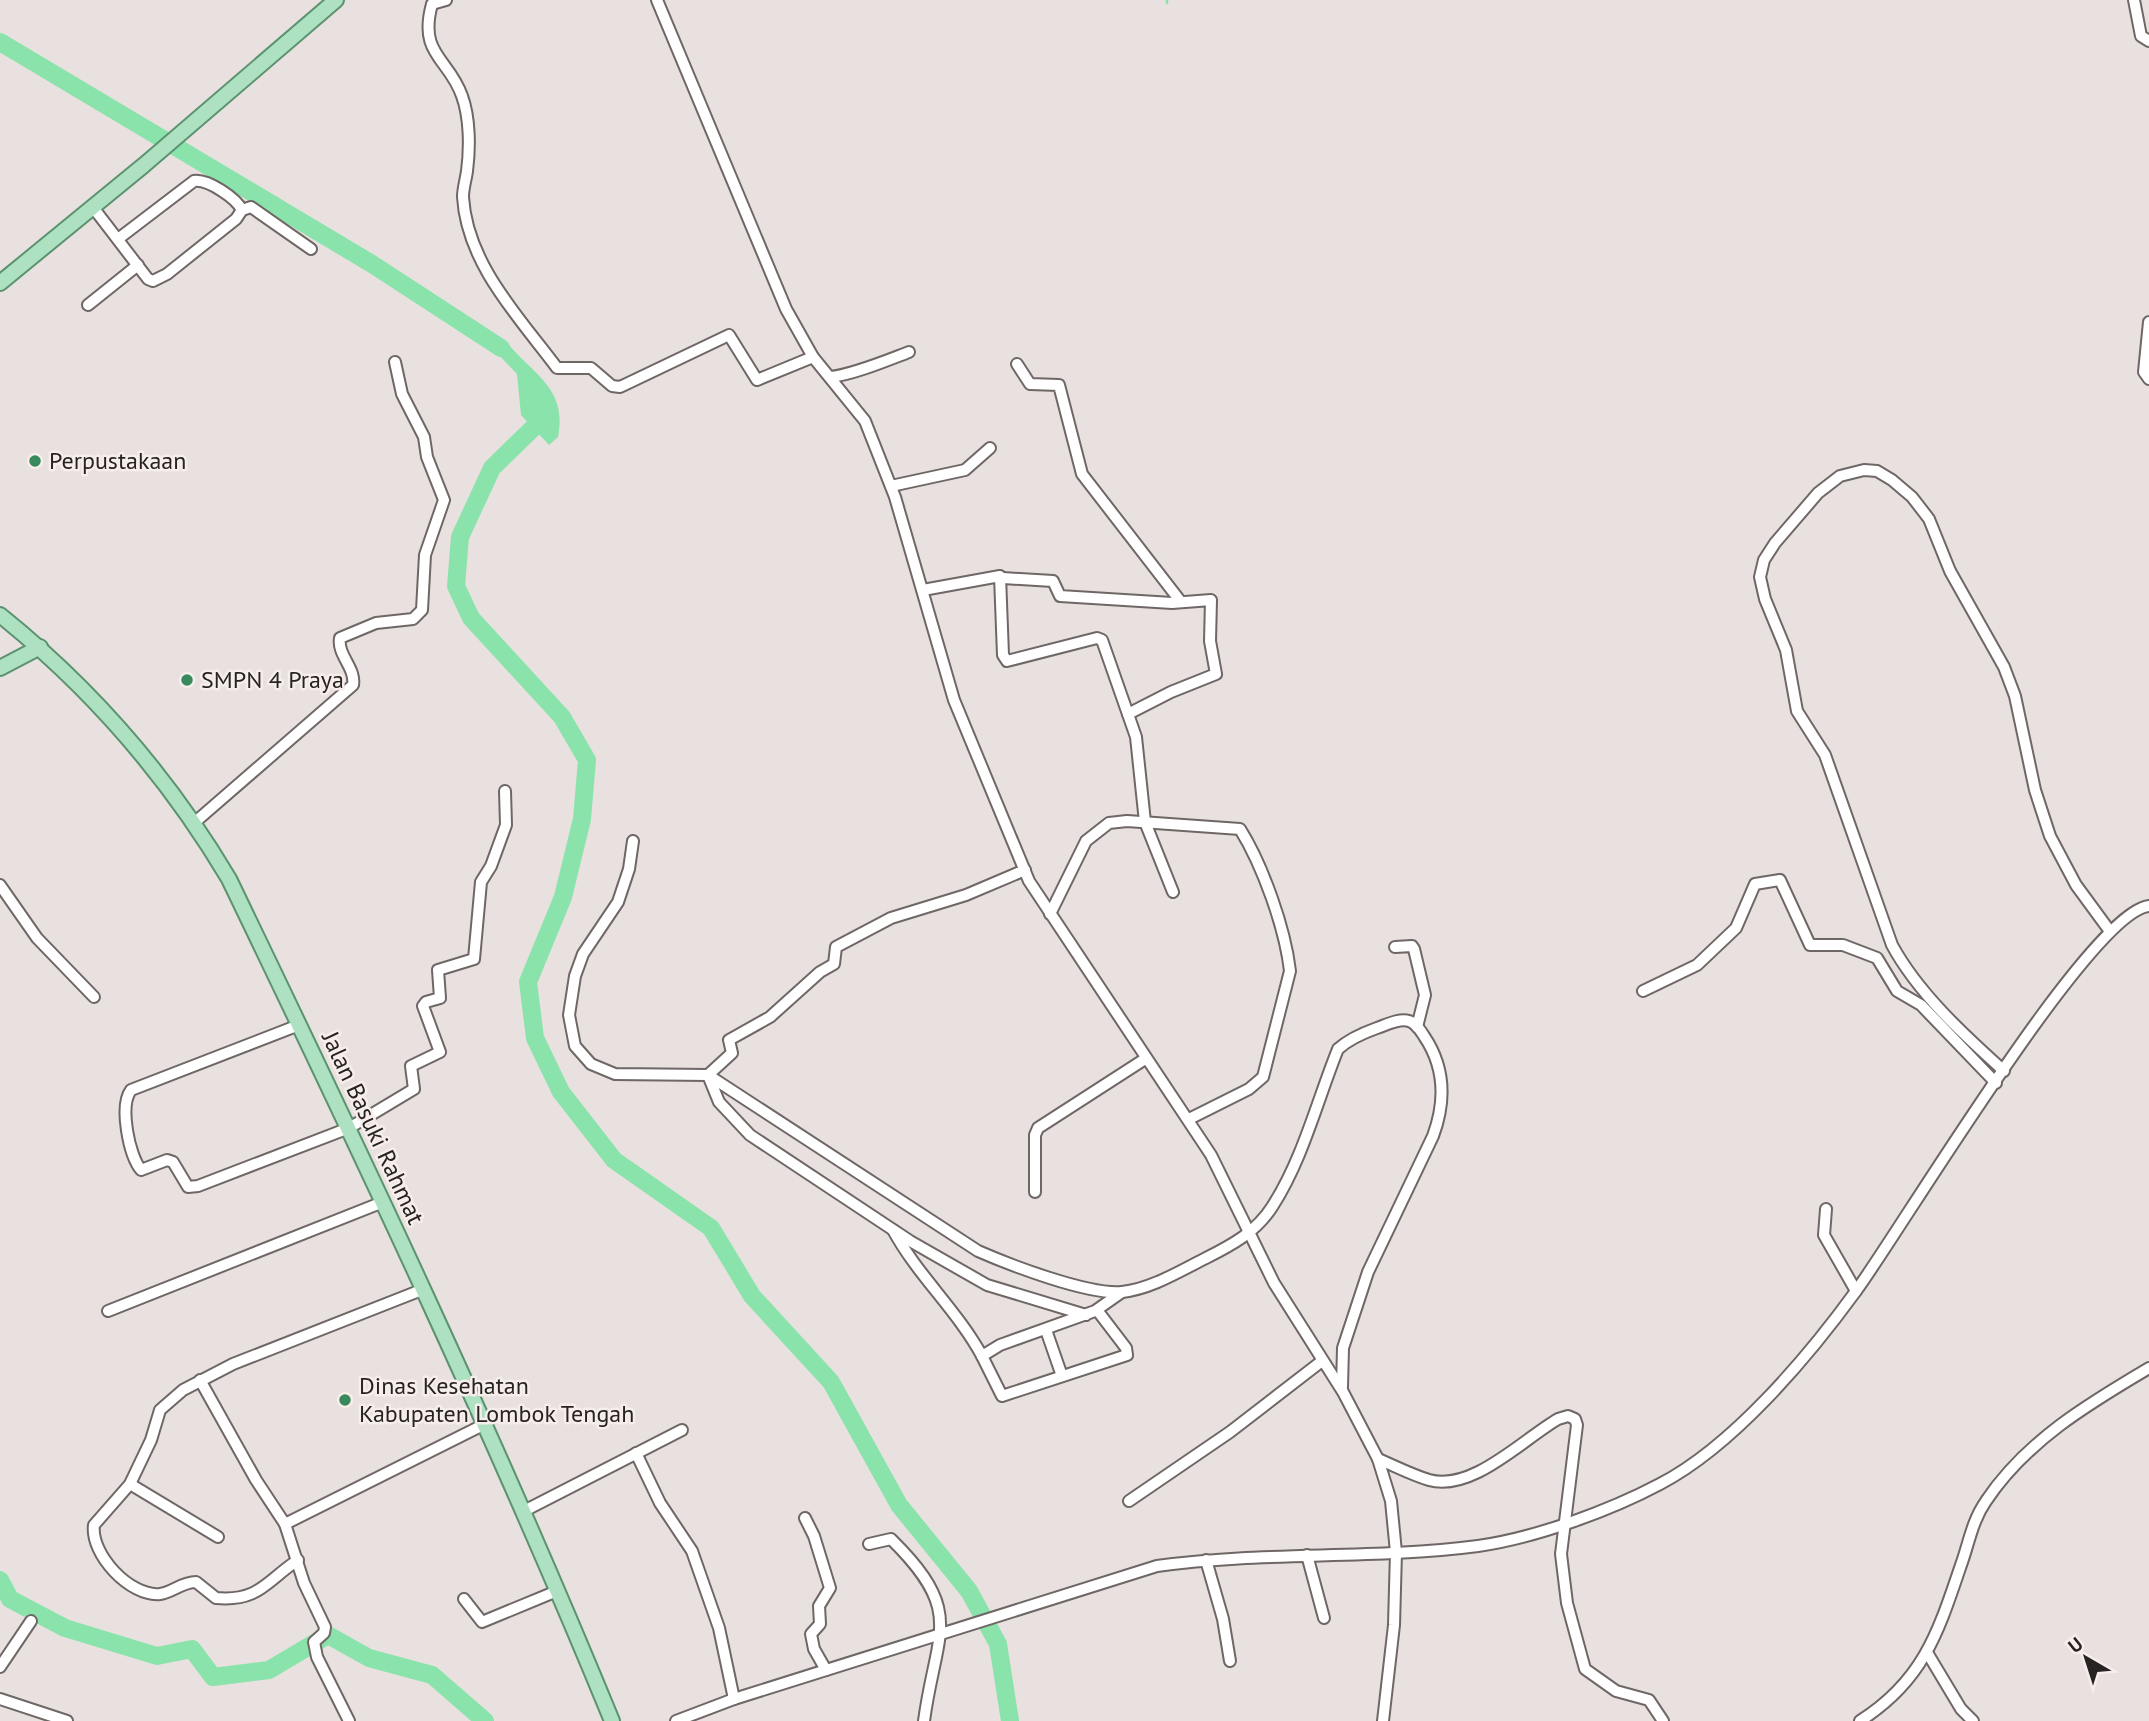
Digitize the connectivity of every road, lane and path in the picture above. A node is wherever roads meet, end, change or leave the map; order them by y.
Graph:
1 (446, 0) edge
2 (657, 0) edge
3 (2134, 0) edge
4 (327, 3) edge
5 (2149, 41) edge
6 (92, 206) junction
7 (242, 210) junction
8 (118, 239) junction
9 (311, 249) dead end
10 (138, 265) junction
11 (0, 283) edge
12 (88, 305) dead end
13 (2149, 321) edge
14 (909, 352) dead end
15 (813, 357) junction
16 (395, 362) dead end
17 (1017, 364) dead end
18 (830, 377) junction
19 (2149, 379) edge
20 (990, 448) dead end
21 (891, 486) junction
22 (1003, 578) junction
23 (923, 590) junction
24 (1181, 602) junction
25 (0, 615) edge
26 (40, 648) junction
27 (0, 668) edge
28 (1128, 714) junction
29 (505, 791) dead end
30 (1145, 822) junction
31 (194, 823) junction
32 (633, 841) dead end
33 (1025, 870) junction
34 (0, 885) edge
35 (1173, 892) dead end
36 (2149, 906) edge
37 (1050, 914) junction
38 (2109, 930) junction
39 (1395, 947) dead end
40 (1643, 991) dead end
41 (94, 997) dead end
42 (299, 1025) junction
43 (1417, 1027) junction
44 (1144, 1059) junction
45 (2004, 1071) junction
46 (708, 1075) junction
47 (1996, 1083) junction
48 (1189, 1119) junction
49 (349, 1128) junction
50 (1035, 1192) dead end
51 (383, 1202) junction
52 (1826, 1209) dead end
53 (892, 1229) junction
54 (1251, 1233) junction
55 (424, 1289) junction
56 (1856, 1291) junction
57 (1122, 1292) junction
58 (108, 1311) dead end
59 (1092, 1312) junction
60 (1046, 1330) junction
61 (982, 1356) junction
62 (1322, 1361) junction
63 (2149, 1368) edge
64 (1062, 1376) junction
65 (200, 1380) junction
66 (1342, 1390) junction
67 (485, 1424) junction
68 (682, 1430) dead end
69 (636, 1453) junction
70 (1378, 1459) junction
71 (130, 1484) junction
72 (1129, 1501) dead end
73 (524, 1511) junction
74 (805, 1518) dead end
75 (285, 1524) junction
76 (1563, 1524) junction
77 (218, 1537) dead end
78 (869, 1544) dead end
79 (1396, 1552) junction
80 (1307, 1555) junction
81 (1206, 1559) junction
82 (298, 1560) junction
83 (558, 1591) junction
84 (464, 1599) dead end
85 (1324, 1618) dead end
86 (31, 1621) dead end
87 (940, 1634) junction
88 (1928, 1654) junction
89 (1230, 1661) dead end
90 (0, 1667) edge
91 (826, 1670) junction
92 (0, 1699) edge
93 (734, 1699) junction
94 (67, 1721) edge
95 (349, 1721) edge
96 (612, 1721) edge
97 (676, 1721) edge
98 (924, 1721) edge
99 (1383, 1721) edge
100 (1663, 1721) edge
101 (1860, 1721) edge
102 (1973, 1721) edge

1 - 15 street
2 - 15 street
3 - 5 street
4 - 6 main road
6 - 8 street
6 - 11 main road
7 - 8 street
7 - 9 street
7 - 10 street
8 - 10 street
10 - 12 street
13 - 19 street
14 - 18 street
15 - 18 street
16 - 31 street
17 - 24 street
18 - 21 street
20 - 21 street
21 - 23 street
22 - 23 street
22 - 24 street
22 - 28 street
23 - 33 street
24 - 28 street
25 - 26 main road, Jalan Basuki Rahmat
26 - 27 main road
26 - 31 main road, Jalan Basuki Rahmat
28 - 30 street
29 - 49 street
30 - 35 street
30 - 37 street
30 - 48 street
31 - 42 main road, Jalan Basuki Rahmat
32 - 46 street
33 - 37 street
33 - 46 street
34 - 41 street
36 - 38 street
37 - 44 street
38 - 45 street
38 - 45 street
39 - 43 street
40 - 47 street
42 - 49 main road, Jalan Basuki Rahmat
42 - 49 street
43 - 54 street
43 - 66 street
44 - 48 street
44 - 50 street
45 - 47 street
46 - 53 street
46 - 57 street
47 - 56 street
48 - 54 street
49 - 51 main road, Jalan Basuki Rahmat
51 - 55 main road, Jalan Basuki Rahmat
51 - 58 street
52 - 56 street
53 - 59 street
53 - 61 street
54 - 57 street
54 - 62 street
55 - 65 street
55 - 67 main road, Jalan Basuki Rahmat
56 - 76 street
57 - 59 street
59 - 60 street
59 - 64 street
60 - 61 street
60 - 64 street
61 - 64 street
62 - 66 street
62 - 72 street
63 - 88 street
65 - 71 street
65 - 75 street
66 - 70 street
67 - 73 main road, Jalan Basuki Rahmat
67 - 75 street
68 - 69 street
69 - 73 street
69 - 93 street
70 - 76 street
70 - 79 street
71 - 77 street
71 - 82 street
73 - 83 main road, Jalan Basuki Rahmat
74 - 91 street
75 - 82 street
76 - 79 street
76 - 100 street
78 - 87 street
79 - 80 street
79 - 99 street
80 - 81 street
80 - 85 street
81 - 87 street
81 - 89 street
82 - 95 street
83 - 84 street
83 - 96 main road, Jalan Basuki Rahmat
86 - 90 street
87 - 91 street
87 - 98 street
88 - 101 street
88 - 102 street
91 - 93 street
92 - 94 street
93 - 97 street

